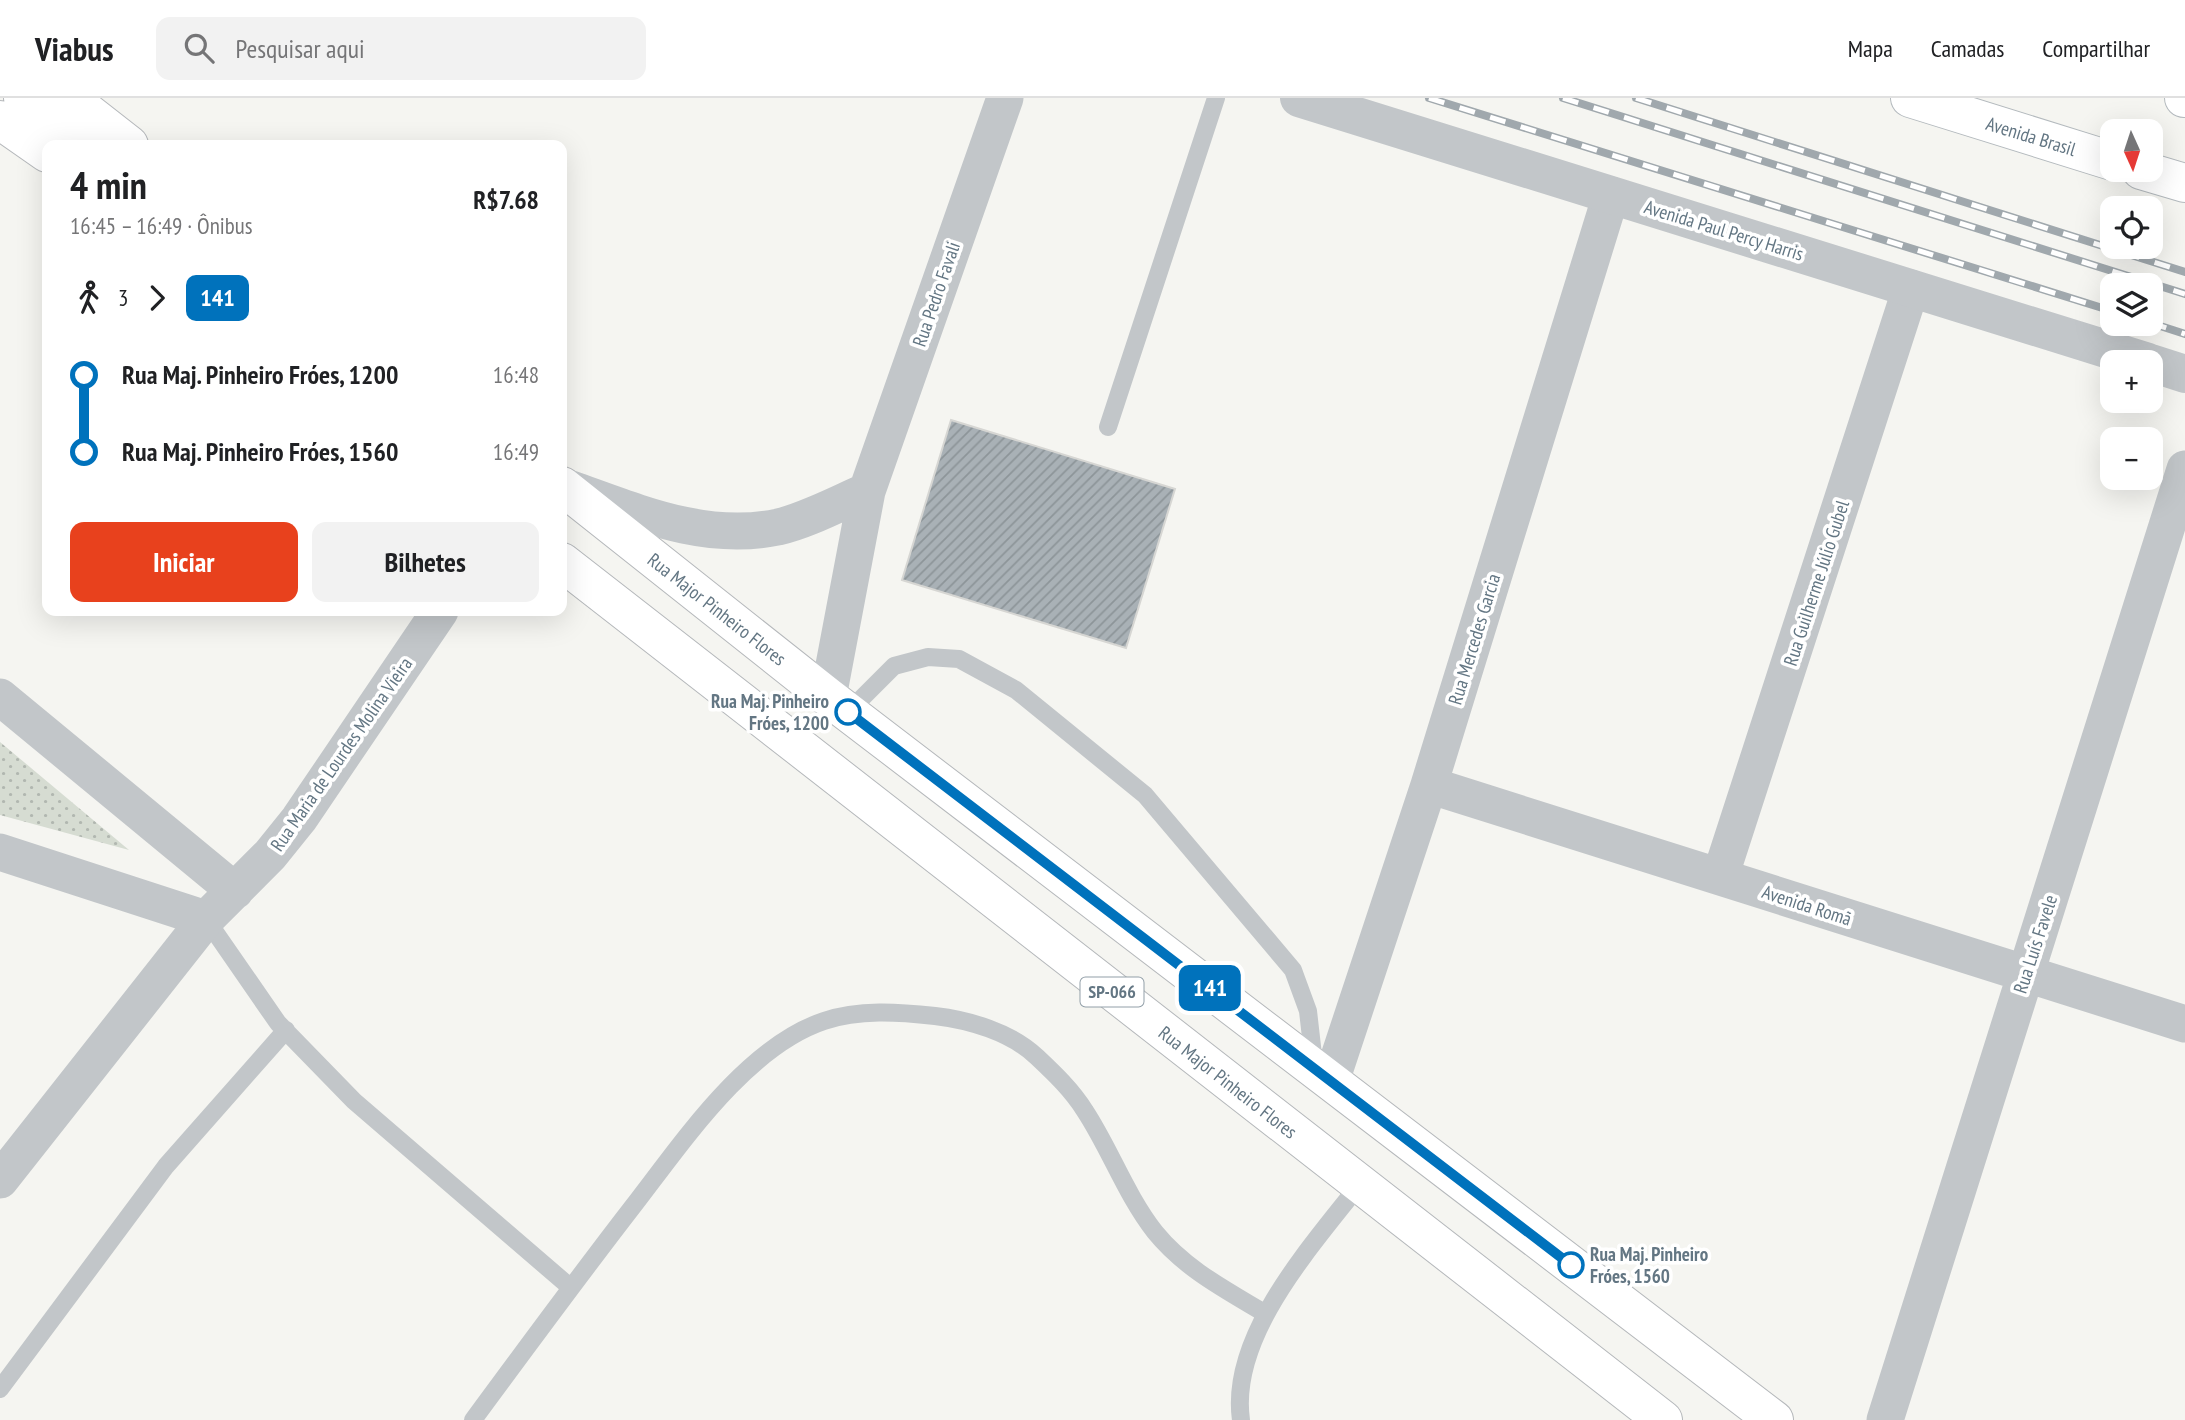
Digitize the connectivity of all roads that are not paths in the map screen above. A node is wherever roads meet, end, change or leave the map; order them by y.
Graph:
1 (23, 98) edge
2 (69, 98) edge
3 (1004, 98) edge
4 (1216, 98) edge
5 (1299, 98) edge
6 (1910, 98) edge
7 (0, 120) edge
8 (71, 140) edge
9 (123, 140) edge
10 (42, 149) edge
11 (2100, 157) edge
12 (2163, 176) edge
13 (2185, 183) edge
14 (1611, 195) junction
15 (1911, 288) junction
16 (2109, 350) edge
17 (2163, 367) edge
18 (2185, 374) edge
19 (1108, 426) dead end
20 (2185, 468) edge
21 (567, 488) edge
22 (567, 490) edge
23 (867, 491) junction
24 (567, 566) edge
25 (437, 616) edge
26 (0, 697) edge
27 (838, 704) junction
28 (1429, 785) junction
29 (0, 852) edge
30 (1720, 877) junction
31 (235, 891) junction
32 (206, 919) junction
33 (2025, 974) junction
34 (2185, 1024) edge
35 (286, 1030) junction
36 (1323, 1074) junction
37 (0, 1180) edge
38 (1359, 1185) junction
39 (570, 1287) junction
40 (1266, 1314) junction
41 (0, 1389) edge
42 (1895, 1415) edge
43 (473, 1420) edge
44 (1241, 1420) edge
45 (1663, 1420) edge
46 (1774, 1420) edge

1 - 8 main road
2 - 9 main road
3 - 23 street, Rua Pedro Favali
4 - 19 lane
5 - 14 street, Avenida Paul Percy Harris
6 - 11 main road, Avenida Brasil
7 - 10 main road
12 - 13 main road
14 - 15 street, Avenida Paul Percy Harris
14 - 28 street, Rua Mercedes Garcia
15 - 16 street, Avenida Paul Percy Harris
15 - 30 street, Rua Guilherme Júlio Gubel
17 - 18 street, Avenida Paul Percy Harris
20 - 33 street, Rua Luís Favele
21 - 23 street
22 - 27 main road, Rua Major Pinheiro Flores
23 - 27 street, Rua Pedro Favali
24 - 38 main road, Rua Major Pinheiro Flores / SP-066
25 - 31 street, Rua Maria de Lourdes Molina Vieira
26 - 31 street
27 - 36 main road, Rua Major Pinheiro Flores
27 - 36 lane
28 - 30 street, Avenida Romã
28 - 36 street, Rua Mercedes Garcia
29 - 32 street
30 - 33 street, Avenida Romã
31 - 32 street, Rua Maria de Lourdes Molina Vieira
32 - 35 lane
32 - 37 street, Rua Maria de Lourdes Molina Vieira
33 - 34 street, Avenida Romã
33 - 42 street, Rua Luís Favele
35 - 39 lane
35 - 41 lane
36 - 46 main road, Rua Major Pinheiro Flores
38 - 40 lane
38 - 45 main road, Rua Major Pinheiro Flores / SP-066
39 - 40 lane
39 - 43 lane
40 - 44 lane

